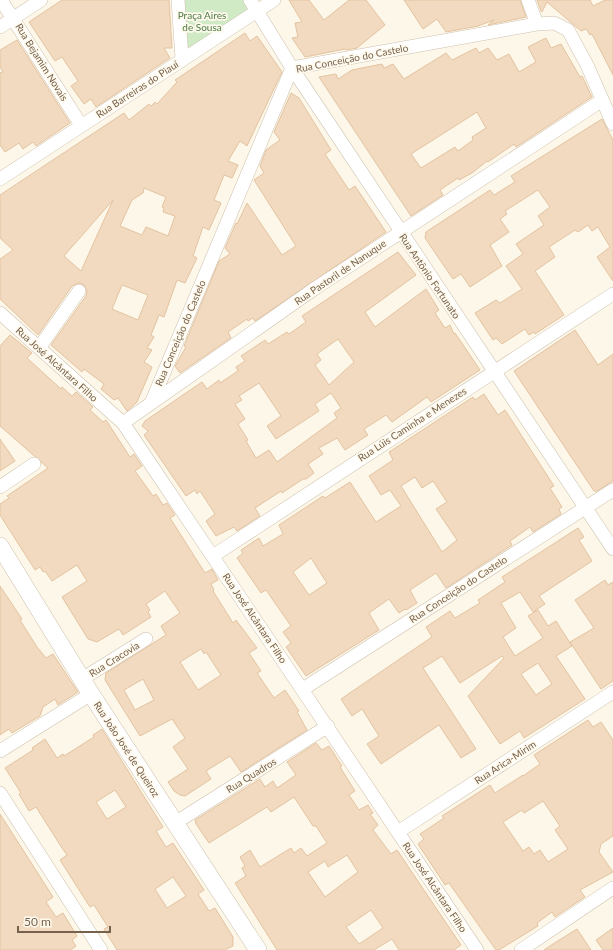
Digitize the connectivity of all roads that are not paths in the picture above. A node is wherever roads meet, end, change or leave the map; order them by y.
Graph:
1 (1, 0) edge
2 (41, 0) edge
3 (178, 0) edge
4 (250, 0) edge
5 (274, 0) edge
6 (528, 0) edge
7 (258, 12) junction
8 (14, 18) junction
9 (537, 24) junction
10 (0, 27) edge
11 (182, 59) junction
12 (292, 68) junction
13 (602, 101) junction
14 (613, 124) edge
15 (81, 125) junction
16 (0, 178) edge
17 (401, 232) junction
18 (79, 291) dead end
19 (613, 294) edge
20 (0, 313) edge
21 (39, 348) junction
22 (493, 370) junction
23 (152, 401) junction
24 (123, 423) junction
25 (34, 464) dead end
26 (0, 487) edge
27 (613, 490) edge
28 (584, 507) junction
29 (0, 546) edge
30 (613, 550) edge
31 (213, 556) junction
32 (146, 639) dead end
33 (82, 679) junction
34 (303, 689) junction
35 (613, 692) edge
36 (91, 694) junction
37 (328, 726) junction
38 (0, 751) edge
39 (0, 793) edge
40 (175, 823) junction
41 (398, 832) junction
42 (613, 888) edge
43 (254, 949) edge
44 (101, 950) edge
45 (477, 950) edge
46 (521, 950) edge

1 - 8 street, Rua Bejamim Novais
2 - 8 street
3 - 11 street
4 - 7 street, Rua Antônio Fortunato
5 - 7 street, Rua Barreiras do Piauí
6 - 9 street
7 - 11 street, Rua Barreiras do Piauí
7 - 12 street, Rua Antônio Fortunato
8 - 10 street
8 - 15 street, Rua Bejamim Novais
9 - 12 street, Rua Conceição do Castelo
9 - 13 street, Rua Conceição do Castelo
11 - 15 street, Rua Barreiras do Piauí
12 - 17 street, Rua Antônio Fortunato
12 - 23 street, Rua Conceição do Castelo
13 - 14 street, Rua Conceição do Castelo
13 - 17 street, Rua Pastoril de Nanuque
15 - 16 street, Rua Barreiras do Piauí
17 - 22 street, Rua Antônio Fortunato
17 - 23 street, Rua Pastoril de Nanuque
18 - 21 street
19 - 22 street, Rua Lúis Caminha e Menezes
20 - 21 street, Rua José Alcântara Filho
21 - 24 street, Rua José Alcântara Filho
22 - 28 street, Rua Antônio Fortunato
22 - 31 street, Rua Lúis Caminha e Menezes
23 - 24 street, Rua Pastoril de Nanuque
24 - 31 street, Rua José Alcântara Filho
25 - 26 street
27 - 28 street, Rua Conceição do Castelo
28 - 30 street, Rua Antônio Fortunato
28 - 34 street, Rua Conceição do Castelo
29 - 33 street, Rua João José de Queiroz
31 - 34 street, Rua José Alcântara Filho
32 - 33 street, Rua Cracovia
33 - 36 street, Rua João José de Queiroz
34 - 37 street, Rua José Alcântara Filho
35 - 41 street, Rua Arica-Mirim
36 - 38 street
36 - 40 street, Rua João José de Queiroz
37 - 40 street, Rua Quadros
37 - 41 street, Rua José Alcântara Filho
39 - 44 street
40 - 43 street, Rua João José de Queiroz
41 - 45 street, Rua José Alcântara Filho
42 - 46 street

